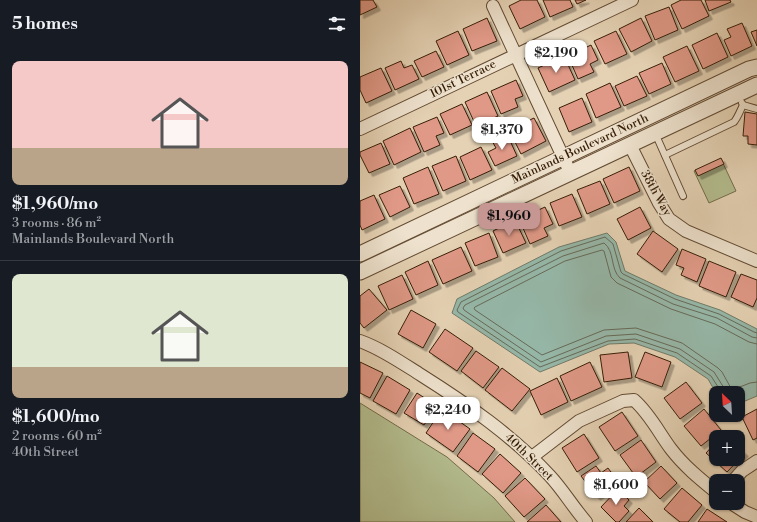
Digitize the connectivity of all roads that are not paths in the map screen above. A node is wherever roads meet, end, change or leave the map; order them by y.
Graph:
1 (632, 0) edge
2 (493, 6) dead end
3 (515, 54) junction
4 (757, 66) edge
5 (757, 85) edge
6 (741, 99) junction
7 (757, 109) edge
8 (360, 128) edge
9 (655, 133) junction
10 (630, 144) junction
11 (664, 154) junction
12 (563, 158) junction
13 (570, 172) junction
14 (683, 196) dead end
15 (360, 254) edge
16 (757, 261) edge
17 (360, 272) edge
18 (360, 342) edge
19 (532, 457) junction
20 (757, 461) edge
21 (739, 474) edge
22 (709, 486) edge
23 (742, 510) edge
24 (757, 518) edge
25 (586, 522) edge

1 - 3 street, 101st Terrace
2 - 3 street
3 - 8 street, 101st Terrace
3 - 12 street
4 - 12 street, Mainlands Boulevard North
5 - 6 street, Mainlands Boulevard North
6 - 7 lane
6 - 9 street, Mainlands Boulevard North
6 - 11 lane
9 - 10 street, Mainlands Boulevard North
9 - 11 lane
10 - 13 street, Mainlands Boulevard North
10 - 16 street, 38th Way
11 - 14 lane
12 - 13 street
12 - 15 street, Mainlands Boulevard North
13 - 17 street, Mainlands Boulevard North
18 - 19 street, 40th Street
19 - 22 street
19 - 25 street, 40th Street
20 - 21 street
23 - 24 street

